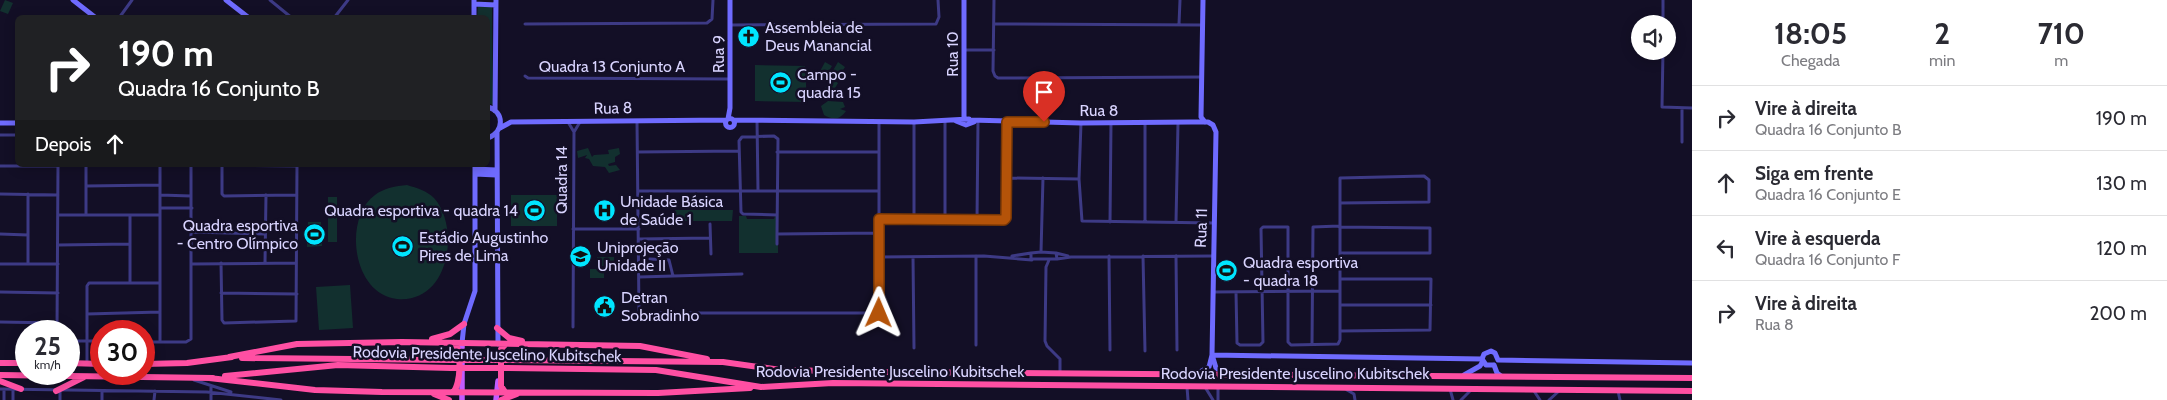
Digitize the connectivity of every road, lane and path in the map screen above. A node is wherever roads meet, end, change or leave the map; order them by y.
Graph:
1 (73, 0) edge
2 (132, 0) edge
3 (226, 0) edge
4 (271, 0) edge
5 (348, 0) edge
6 (713, 0) edge
7 (730, 0) edge
8 (938, 0) edge
9 (964, 0) edge
10 (994, 0) edge
11 (1180, 0) edge
12 (1203, 0) edge
13 (1663, 0) edge
14 (80, 2) edge
15 (474, 2) edge
16 (496, 2) edge
17 (93, 15) edge
18 (121, 15) edge
19 (241, 15) edge
20 (288, 15) edge
21 (336, 15) edge
22 (474, 15) edge
23 (1663, 15) edge
24 (525, 24) dead end
25 (730, 24) junction
26 (995, 24) junction
27 (1178, 24) junction
28 (1203, 25) junction
29 (964, 50) junction
30 (994, 50) junction
31 (1662, 60) edge
32 (525, 76) dead end
33 (1202, 77) junction
34 (730, 78) junction
35 (490, 108) edge
36 (1682, 108) junction
37 (1692, 108) edge
38 (1202, 112) junction
39 (497, 113) junction
40 (637, 120) junction
41 (757, 120) junction
42 (946, 120) junction
43 (568, 121) junction
44 (580, 121) junction
45 (730, 121) junction
46 (879, 121) junction
47 (966, 121) junction
48 (977, 121) junction
49 (511, 122) junction
50 (914, 122) junction
51 (1007, 122) junction
52 (1081, 122) junction
53 (1111, 122) junction
54 (1145, 122) junction
55 (1178, 122) junction
56 (1191, 122) junction
57 (1205, 122) junction
58 (0, 123) edge
59 (15, 123) edge
60 (498, 130) junction
61 (574, 131) junction
62 (0, 134) edge
63 (15, 135) edge
64 (490, 136) edge
65 (758, 137) junction
66 (1682, 142) dead end
67 (739, 151) junction
68 (638, 152) junction
69 (777, 152) junction
70 (879, 152) junction
71 (0, 166) edge
72 (15, 166) edge
73 (58, 167) edge
74 (86, 167) edge
75 (160, 167) edge
76 (191, 167) edge
77 (222, 167) edge
78 (297, 167) edge
79 (475, 169) edge
80 (496, 172) junction
81 (1008, 178) junction
82 (1043, 178) junction
83 (1079, 179) junction
84 (160, 184) junction
85 (86, 186) junction
86 (639, 191) junction
87 (739, 191) junction
88 (758, 191) junction
89 (879, 191) junction
90 (777, 192) junction
91 (0, 194) edge
92 (28, 194) junction
93 (58, 195) junction
94 (160, 195) junction
95 (266, 195) junction
96 (296, 195) junction
97 (191, 196) junction
98 (1340, 203) junction
99 (160, 208) junction
100 (192, 208) junction
101 (86, 214) junction
102 (58, 215) junction
103 (130, 215) junction
104 (160, 215) junction
105 (777, 215) junction
106 (879, 219) junction
107 (914, 220) junction
108 (944, 220) junction
109 (977, 220) junction
110 (1110, 222) junction
111 (1145, 222) junction
112 (1176, 222) junction
113 (710, 224) dead end
114 (1214, 224) junction
115 (1339, 227) junction
116 (574, 229) junction
117 (639, 229) junction
118 (192, 232) junction
119 (879, 233) junction
120 (0, 234) edge
121 (264, 234) junction
122 (777, 234) junction
123 (28, 235) junction
124 (710, 238) junction
125 (639, 239) junction
126 (130, 244) junction
127 (777, 244) dead end
128 (58, 245) junction
129 (1041, 250) junction
130 (1031, 253) junction
131 (1056, 253) junction
132 (1340, 253) junction
133 (710, 254) dead end
134 (879, 256) junction
135 (976, 256) junction
136 (1007, 256) junction
137 (1109, 256) junction
138 (1143, 256) junction
139 (1176, 256) junction
140 (1213, 256) junction
141 (913, 257) junction
142 (1071, 257) junction
143 (650, 259) dead end
144 (1057, 259) junction
145 (1032, 260) junction
146 (1042, 260) junction
147 (1049, 260) junction
148 (296, 263) junction
149 (0, 264) edge
150 (28, 264) junction
151 (58, 264) junction
152 (192, 264) junction
153 (221, 264) junction
154 (264, 264) junction
155 (1046, 267) junction
156 (742, 274) dead end
157 (672, 276) junction
158 (639, 277) junction
159 (1340, 279) junction
160 (130, 282) junction
161 (160, 283) junction
162 (1313, 290) junction
163 (1288, 291) junction
164 (1339, 291) junction
165 (0, 292) edge
166 (1213, 292) junction
167 (1236, 292) junction
168 (1262, 292) junction
169 (221, 293) junction
170 (58, 294) junction
171 (297, 294) junction
172 (1340, 305) junction
173 (1431, 305) junction
174 (160, 312) junction
175 (87, 314) junction
176 (58, 320) edge
177 (0, 322) edge
178 (15, 322) edge
179 (464, 324) junction
180 (573, 327) dead end
181 (497, 328) junction
182 (1340, 331) junction
183 (80, 341) edge
184 (86, 341) junction
185 (90, 341) edge
186 (155, 342) edge
187 (160, 342) junction
188 (402, 342) junction
189 (454, 343) junction
190 (462, 343) junction
191 (498, 344) junction
192 (506, 344) junction
193 (560, 344) junction
194 (1312, 344) junction
195 (976, 345) dead end
196 (914, 348) dead end
197 (1110, 350) dead end
198 (1177, 350) dead end
199 (1145, 351) dead end
200 (1212, 355) junction
201 (229, 357) junction
202 (1483, 360) junction
203 (1498, 360) junction
204 (723, 362) junction
205 (1692, 362) edge
206 (0, 363) edge
207 (15, 363) edge
208 (80, 363) edge
209 (87, 363) junction
210 (90, 363) edge
211 (155, 364) edge
212 (1494, 366) junction
213 (1041, 372) junction
214 (1060, 373) junction
215 (1198, 373) junction
216 (1070, 374) junction
217 (1229, 374) junction
218 (0, 375) edge
219 (1464, 375) junction
220 (87, 376) junction
221 (1502, 376) junction
222 (188, 377) junction
223 (209, 378) junction
224 (1653, 378) junction
225 (1692, 378) edge
226 (0, 381) edge
227 (1040, 385) junction
228 (1062, 385) junction
229 (211, 386) junction
230 (1187, 386) junction
231 (1205, 386) junction
232 (1218, 386) junction
233 (761, 387) junction
234 (1342, 388) junction
235 (1450, 388) junction
236 (1474, 388) junction
237 (2, 389) edge
238 (14, 389) junction
239 (21, 389) junction
240 (1531, 389) junction
241 (1562, 389) junction
242 (498, 390) junction
243 (1618, 390) junction
244 (1651, 390) junction
245 (58, 391) junction
246 (102, 391) junction
247 (155, 391) junction
248 (421, 391) junction
249 (1692, 391) edge
250 (211, 392) junction
251 (453, 392) junction
252 (462, 392) junction
253 (525, 392) junction
254 (236, 394) junction
255 (4, 400) edge
256 (13, 400) edge
257 (60, 400) edge
258 (102, 400) edge
259 (154, 400) edge
260 (211, 400) edge
261 (281, 400) edge
262 (450, 400) edge
263 (462, 400) edge
264 (496, 400) edge
265 (501, 400) edge
266 (1188, 400) edge
267 (1213, 400) edge
268 (1218, 400) edge
269 (1355, 400) edge
270 (1453, 400) edge
271 (1461, 400) edge
272 (1540, 400) edge
273 (1549, 400) edge
274 (1620, 400) edge

1 - 14 main road
2 - 18 street
3 - 19 main road
4 - 20 street
5 - 21 street
6 - 24 street
7 - 25 main road, Rua 9
8 - 25 street
9 - 29 main road, Rua 10
10 - 26 street
11 - 27 street
12 - 28 main road
13 - 23 street
14 - 17 main road
15 - 16 main road
15 - 22 main road
16 - 39 main road
25 - 34 main road, Rua 9
26 - 27 street
26 - 30 street
27 - 28 street
28 - 33 main road
29 - 30 street
29 - 47 main road, Rua 10
30 - 33 street
31 - 36 street
32 - 34 street, Quadra 13 Conjunto A
33 - 38 main road
34 - 45 main road, Rua 9
35 - 39 main road
36 - 37 street
36 - 66 street
38 - 56 main road
38 - 57 main road, Rua 11
39 - 49 main road
39 - 60 main road
40 - 44 main road, Rua 8
40 - 45 main road, Rua 8
40 - 68 street
41 - 45 main road, Rua 8
41 - 46 main road, Rua 8
41 - 65 street
42 - 47 main road, Rua 8
42 - 50 main road, Rua 8
42 - 108 street
43 - 44 main road, Rua 8
43 - 49 main road, Rua 8
43 - 61 street
44 - 61 street
46 - 50 main road, Rua 8
46 - 70 street
47 - 48 main road, Rua 8
48 - 51 main road, Rua 8
48 - 109 street
49 - 60 main road, Rua 8
50 - 107 street
51 - 52 main road, Rua 8
51 - 81 street
52 - 53 main road, Rua 8
52 - 83 street
53 - 54 main road, Rua 8
53 - 110 street
54 - 55 main road, Rua 8
54 - 111 street
55 - 56 main road, Rua 8
55 - 112 street
56 - 57 main road
57 - 114 main road, Rua 11
58 - 59 main road
60 - 64 main road, Rua 8
60 - 80 main road
61 - 116 street, Quadra 14
62 - 63 street
65 - 67 street
65 - 69 street
65 - 88 street
67 - 68 street
67 - 87 street
68 - 86 street
69 - 70 street
69 - 90 street
70 - 89 street
71 - 72 street
73 - 93 street
74 - 85 street
75 - 84 street
76 - 97 street
77 - 95 street
78 - 96 street
79 - 80 main road
79 - 179 main road
80 - 181 main road
81 - 82 street
81 - 109 street
82 - 83 street
82 - 129 street
83 - 110 street
84 - 85 street
84 - 94 street
85 - 101 street
86 - 87 street
86 - 117 street
87 - 88 street
87 - 105 street
88 - 90 street
89 - 90 street
89 - 106 street
90 - 105 street
91 - 92 street
92 - 93 street
92 - 123 street
93 - 102 street
94 - 97 street
94 - 99 street
95 - 96 street
95 - 121 street
96 - 148 street
97 - 100 street
98 - 98 street
98 - 115 street
99 - 100 street
99 - 104 street
100 - 118 street
101 - 102 street
101 - 103 street
102 - 128 street
103 - 104 street
103 - 126 street
104 - 161 street
105 - 122 street
106 - 107 street
106 - 119 street
107 - 108 street
108 - 109 street
110 - 111 street
111 - 112 street
112 - 114 street
113 - 124 street
114 - 140 main road, Rua 11
115 - 132 street
115 - 132 street
115 - 162 street
116 - 117 street, Quadra 14
116 - 180 street, Quadra 14
117 - 125 street
118 - 121 street
118 - 152 street
119 - 122 street
119 - 134 street
120 - 123 street
121 - 154 street
122 - 127 street
123 - 150 street
124 - 125 street
124 - 133 street
125 - 158 street
126 - 128 street
126 - 160 street
128 - 151 street
129 - 130 street
129 - 131 street
130 - 136 street
130 - 145 street
131 - 142 street
131 - 144 street
132 - 159 street
134 - 141 street
134 - 158 street
135 - 136 street
135 - 141 street
135 - 195 street
136 - 145 street
137 - 138 street
137 - 142 street
137 - 197 street
138 - 139 street
138 - 199 street
139 - 140 street
139 - 198 street
140 - 166 main road, Rua 11
141 - 196 street
142 - 144 street
143 - 157 street
144 - 147 street
145 - 146 street
146 - 147 street
146 - 155 street
147 - 155 street
148 - 154 street
148 - 171 street
149 - 150 street
150 - 151 street
151 - 170 street
152 - 153 street
152 - 187 street
153 - 154 street
153 - 169 street
155 - 214 street
156 - 157 street
157 - 158 street
159 - 164 street
159 - 173 street
160 - 161 street
160 - 175 street
161 - 174 street
162 - 163 street
162 - 164 street
162 - 194 street
163 - 168 street
163 - 168 street
163 - 194 street
164 - 172 street
165 - 170 street
166 - 167 street
166 - 200 main road, Rua 11
167 - 168 street
167 - 168 street
169 - 171 street
169 - 171 street
170 - 176 street
172 - 173 street
172 - 182 street
173 - 182 street
174 - 175 street
174 - 187 street
175 - 184 street
177 - 178 street
179 - 188 highway
179 - 190 main road
181 - 191 main road
181 - 193 highway
182 - 194 street
183 - 184 street
184 - 185 street
184 - 209 street
186 - 187 street
188 - 189 highway
188 - 201 highway
189 - 190 highway
189 - 251 highway
190 - 191 highway
190 - 252 main road
191 - 192 highway
191 - 242 main road
192 - 193 highway
192 - 242 highway
193 - 204 highway
200 - 202 main road
200 - 215 main road
200 - 217 main road
201 - 204 highway, Rodovia Presidente Juscelino Kubitschek, bridge
201 - 211 highway, Rodovia Presidente Juscelino Kubitschek
202 - 203 main road
202 - 212 main road
202 - 219 main road
203 - 205 main road
203 - 212 main road
204 - 213 highway, Rodovia Presidente Juscelino Kubitschek
206 - 207 highway
208 - 209 highway
209 - 210 highway
212 - 221 main road
213 - 214 highway, Rodovia Presidente Juscelino Kubitschek
213 - 227 highway
214 - 216 highway, Rodovia Presidente Juscelino Kubitschek
215 - 216 highway, Rodovia Presidente Juscelino Kubitschek
215 - 217 highway, Rodovia Presidente Juscelino Kubitschek
216 - 228 highway
217 - 219 highway, Rodovia Presidente Juscelino Kubitschek
218 - 220 highway, Rodovia Presidente Juscelino Kubitschek
219 - 221 highway, Rodovia Presidente Juscelino Kubitschek
220 - 222 highway, Rodovia Presidente Juscelino Kubitschek
220 - 245 highway
221 - 224 highway, Rodovia Presidente Juscelino Kubitschek
222 - 223 highway, Rodovia Presidente Juscelino Kubitschek
222 - 229 street
223 - 233 highway, Rodovia Presidente Juscelino Kubitschek, bridge
223 - 248 highway
224 - 225 highway, Rodovia Presidente Juscelino Kubitschek
224 - 244 highway
226 - 239 highway
227 - 228 highway, Rodovia Presidente Juscelino Kubitschek
227 - 233 highway, Rodovia Presidente Juscelino Kubitschek
228 - 230 highway, Rodovia Presidente Juscelino Kubitschek
229 - 250 street
229 - 254 street
230 - 231 highway, Rodovia Presidente Juscelino Kubitschek
230 - 266 street
231 - 232 highway, Rodovia Presidente Juscelino Kubitschek
231 - 267 street
232 - 234 highway, Rodovia Presidente Juscelino Kubitschek
232 - 268 street
233 - 253 highway
234 - 235 highway, Rodovia Presidente Juscelino Kubitschek
234 - 269 street
235 - 236 highway, Rodovia Presidente Juscelino Kubitschek
235 - 270 street
236 - 240 highway, Rodovia Presidente Juscelino Kubitschek
236 - 271 street
237 - 238 street
237 - 255 street
238 - 239 street
238 - 256 street
239 - 245 street
240 - 241 highway, Rodovia Presidente Juscelino Kubitschek
240 - 272 street
241 - 243 highway, Rodovia Presidente Juscelino Kubitschek
241 - 273 street
242 - 252 highway
242 - 253 highway
242 - 264 main road
243 - 244 highway, Rodovia Presidente Juscelino Kubitschek
243 - 274 street
244 - 249 highway, Rodovia Presidente Juscelino Kubitschek
245 - 246 street
245 - 257 street
246 - 247 street
246 - 258 street
247 - 250 street
247 - 259 street
248 - 251 highway
248 - 262 highway
250 - 254 street
250 - 260 street
251 - 252 highway
252 - 263 main road
253 - 265 highway
254 - 261 street

